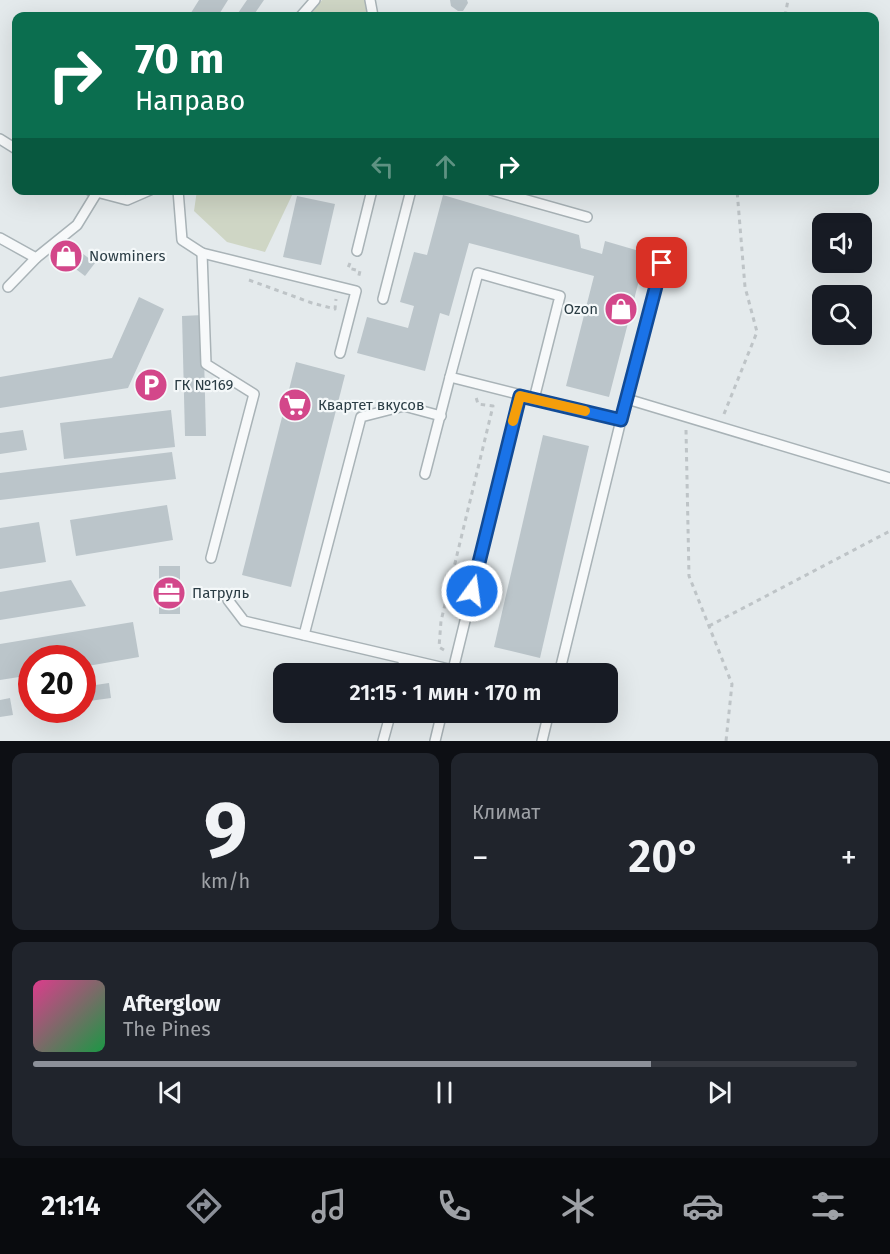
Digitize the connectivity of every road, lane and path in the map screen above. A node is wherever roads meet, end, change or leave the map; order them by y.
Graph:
1 (315, 0) edge
2 (304, 12) edge
3 (91, 195) edge
4 (105, 195) edge
5 (138, 195) edge
6 (178, 195) edge
7 (371, 195) edge
8 (410, 195) edge
9 (509, 195) edge
10 (737, 195) edge
11 (587, 216) dead end
12 (0, 238) edge
13 (357, 251) dead end
14 (202, 253) junction
15 (36, 258) junction
16 (662, 263) dead end
17 (246, 279) dead end
18 (8, 287) dead end
19 (383, 299) dead end
20 (312, 303) dead end
21 (340, 353) dead end
22 (450, 377) junction
23 (520, 396) junction
24 (476, 397) dead end
25 (534, 399) junction
26 (627, 399) junction
27 (441, 416) junction
28 (723, 417) dead end
29 (621, 420) junction
30 (686, 429) dead end
31 (425, 474) dead end
32 (890, 478) edge
33 (890, 531) edge
34 (211, 558) dead end
35 (228, 600) dead end
36 (709, 626) junction
37 (304, 635) junction
38 (439, 647) dead end
39 (404, 659) junction
40 (403, 663) edge
41 (419, 663) edge
42 (455, 663) edge
43 (562, 663) edge
44 (388, 723) edge
45 (439, 723) edge
46 (546, 723) edge
47 (383, 741) edge
48 (435, 741) edge
49 (542, 741) edge
50 (726, 741) edge

1 - 2 lane
3 - 15 lane
4 - 5 lane
6 - 14 lane
7 - 13 lane
8 - 19 lane
9 - 11 lane
10 - 28 path
12 - 15 lane
14 - 21 lane
14 - 34 lane
15 - 18 lane
16 - 26 lane
17 - 20 path
22 - 23 lane
22 - 25 lane
22 - 27 lane
23 - 25 lane
23 - 42 lane
24 - 38 path
25 - 29 lane
26 - 29 lane
26 - 32 lane
27 - 31 lane
27 - 37 lane
29 - 43 lane
30 - 36 path
33 - 36 path
35 - 37 lane
36 - 50 path
37 - 39 lane
39 - 40 lane
39 - 41 lane
44 - 47 lane
45 - 48 lane
46 - 49 lane

